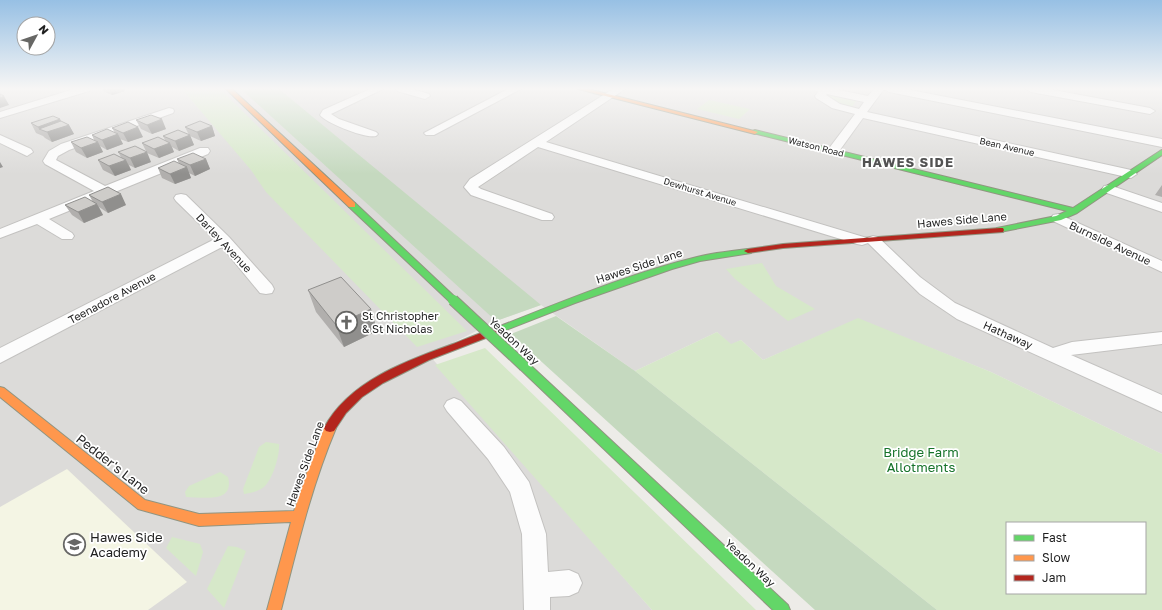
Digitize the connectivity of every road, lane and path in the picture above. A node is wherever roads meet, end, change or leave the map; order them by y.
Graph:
1 (150, 117) edge
2 (259, 117) edge
3 (330, 117) edge
4 (460, 117) edge
5 (576, 117) edge
6 (696, 117) edge
7 (858, 117) edge
8 (881, 117) edge
9 (1033, 117) edge
10 (430, 133) dead end
11 (372, 134) dead end
12 (0, 138) edge
13 (537, 143) junction
14 (1162, 143) edge
15 (204, 151) dead end
16 (833, 151) junction
17 (27, 152) dead end
18 (1162, 152) edge
19 (1131, 174) junction
20 (1109, 189) junction
21 (104, 192) junction
22 (181, 198) dead end
23 (1162, 208) edge
24 (1074, 211) junction
25 (547, 217) dead end
26 (38, 218) junction
27 (1058, 218) junction
28 (0, 234) edge
29 (67, 236) dead end
30 (224, 240) junction
31 (868, 240) junction
32 (1162, 267) edge
33 (266, 289) dead end
34 (1162, 338) edge
35 (1053, 355) junction
36 (0, 356) edge
37 (0, 391) edge
38 (1162, 404) edge
39 (454, 406) dead end
40 (299, 516) junction
41 (569, 583) dead end
42 (536, 585) junction
43 (274, 610) edge
44 (537, 610) edge
45 (783, 610) edge

1 - 21 street
2 - 45 street, Yeadon Way, bridge
3 - 11 street
4 - 10 street
5 - 13 street
6 - 16 street, Watson Road
7 - 16 street
8 - 19 street, Bean Avenue
9 - 14 street
12 - 17 street
13 - 25 street
13 - 31 street, Dewhurst Avenue
15 - 21 street
16 - 24 street, Watson Road
18 - 19 street, Hawes Side Lane
19 - 20 street, Hawes Side Lane
20 - 23 street
20 - 24 street, Hawes Side Lane
21 - 26 street
22 - 30 street, Darley Avenue
24 - 27 street, Hawes Side Lane
26 - 28 street
26 - 29 street
27 - 31 street, Hawes Side Lane
27 - 32 street, Burnside Avenue
30 - 33 street, Darley Avenue
30 - 36 street, Teenadore Avenue
31 - 35 street, Hathaway
31 - 40 street, Hawes Side Lane
34 - 35 street
35 - 38 street, Hathaway
37 - 40 street, Pedder's Lane
39 - 42 street
40 - 43 street, Hawes Side Lane
41 - 42 street
42 - 44 street

